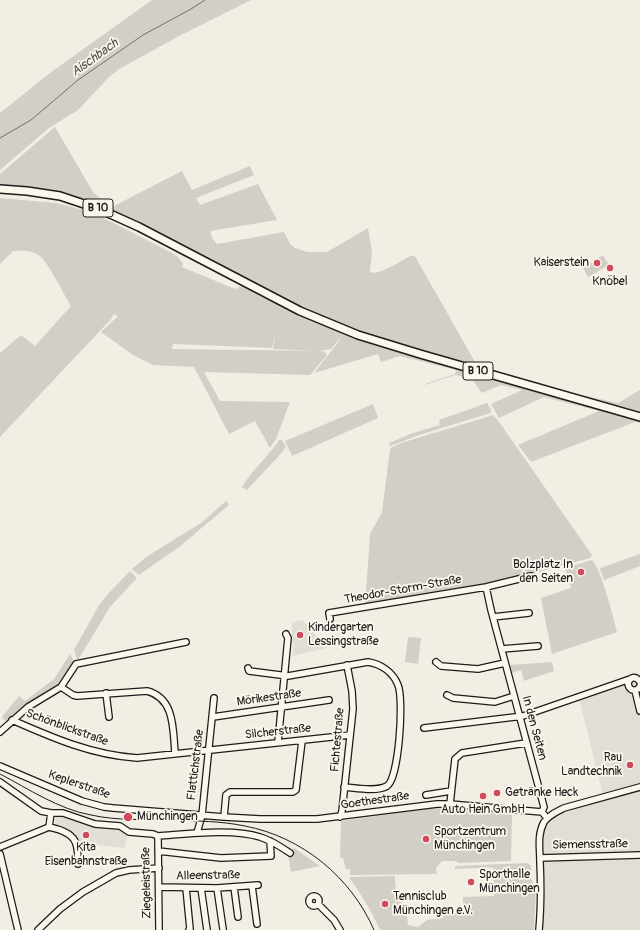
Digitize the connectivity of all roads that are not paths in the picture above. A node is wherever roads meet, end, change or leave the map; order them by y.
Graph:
1 (0, 189) edge
2 (640, 417) edge
3 (531, 576) dead end
4 (486, 587) junction
5 (529, 614) dead end
6 (493, 618) junction
7 (330, 619) dead end
8 (286, 634) dead end
9 (186, 642) dead end
10 (538, 646) dead end
11 (502, 649) junction
12 (436, 662) dead end
13 (505, 663) junction
14 (346, 665) junction
15 (248, 668) dead end
16 (284, 676) junction
17 (630, 679) junction
18 (640, 682) edge
19 (61, 687) junction
20 (638, 688) edge
21 (106, 694) junction
22 (447, 695) dead end
23 (514, 696) junction
24 (214, 698) dead end
25 (329, 700) dead end
26 (282, 707) junction
27 (640, 711) edge
28 (519, 716) junction
29 (109, 717) dead end
30 (213, 717) junction
31 (12, 720) junction
32 (424, 728) dead end
33 (0, 732) edge
34 (350, 735) junction
35 (302, 741) junction
36 (278, 742) junction
37 (526, 743) junction
38 (209, 749) junction
39 (175, 753) junction
40 (0, 766) edge
41 (0, 782) edge
42 (344, 787) junction
43 (640, 787) edge
44 (451, 791) junction
45 (426, 795) dead end
46 (450, 804) junction
47 (542, 812) junction
48 (51, 813) junction
49 (202, 815) junction
50 (224, 817) junction
51 (340, 817) junction
52 (547, 818) junction
53 (49, 827) junction
54 (197, 833) junction
55 (158, 836) junction
56 (270, 841) junction
57 (0, 847) edge
58 (158, 851) junction
59 (290, 853) dead end
60 (0, 854) edge
61 (640, 855) edge
62 (540, 858) junction
63 (78, 864) dead end
64 (159, 868) junction
65 (258, 885) dead end
66 (252, 886) junction
67 (234, 887) junction
68 (158, 888) junction
69 (186, 888) junction
70 (201, 888) junction
71 (217, 888) junction
72 (318, 904) dead end
73 (238, 917) dead end
74 (256, 924) dead end
75 (223, 929) dead end
76 (18, 930) edge
77 (38, 930) edge
78 (159, 930) edge
79 (189, 930) edge
80 (207, 930) edge
81 (340, 930) edge
82 (539, 930) edge

1 - 2 main road, B 10
3 - 4 street
4 - 6 street, In den Seiten
4 - 7 street, Theodor-Storm-Straße
5 - 6 street
6 - 11 street, In den Seiten
8 - 16 street
9 - 19 street
10 - 11 street
11 - 13 street, In den Seiten
12 - 13 street
13 - 23 street, In den Seiten
14 - 16 street
14 - 34 street, Fichtestraße
14 - 42 street
15 - 16 street
16 - 26 street
17 - 18 street
17 - 20 street
17 - 28 street
19 - 21 street
19 - 31 street
20 - 27 street
21 - 29 street
21 - 39 street
22 - 23 street
23 - 28 street, In den Seiten
24 - 30 street, Flattichstraße
25 - 26 street, Mörikestraße
26 - 30 street, Mörikestraße
26 - 36 street
28 - 32 street
28 - 37 street, In den Seiten
30 - 38 street, Flattichstraße
31 - 33 street
31 - 39 street, Schönblickstraße
34 - 35 street, Silcherstraße
34 - 42 street, Fichtestraße
35 - 36 street, Silcherstraße
35 - 50 street
36 - 38 street, Silcherstraße
37 - 44 street
37 - 47 street, In den Seiten
38 - 39 street, Schönblickstraße
38 - 49 street, Flattichstraße
40 - 49 street, Keplerstraße
41 - 48 street
42 - 51 street, Fichtestraße
43 - 52 street
44 - 45 street
44 - 46 street
46 - 47 street, Goethestraße
46 - 51 street, Goethestraße
47 - 52 street
48 - 53 street
48 - 55 street
49 - 50 street, Goethestraße
49 - 54 street, Flattichstraße
50 - 51 street, Goethestraße
52 - 62 street
53 - 57 street
53 - 63 street
54 - 55 street
54 - 56 street
55 - 58 street, Ziegeleistraße
56 - 58 street
56 - 59 street
58 - 64 street, Ziegeleistraße
60 - 76 street
61 - 62 street, Siemensstraße
62 - 82 street
64 - 68 street, Ziegeleistraße
64 - 77 street
65 - 66 street, Alleenstraße
66 - 67 street, Alleenstraße
66 - 74 street
67 - 71 street, Alleenstraße
67 - 73 street
68 - 69 street, Alleenstraße
68 - 78 street, Ziegeleistraße
69 - 70 street, Alleenstraße
69 - 79 street
70 - 71 street, Alleenstraße
70 - 80 street
71 - 75 street
72 - 81 street

